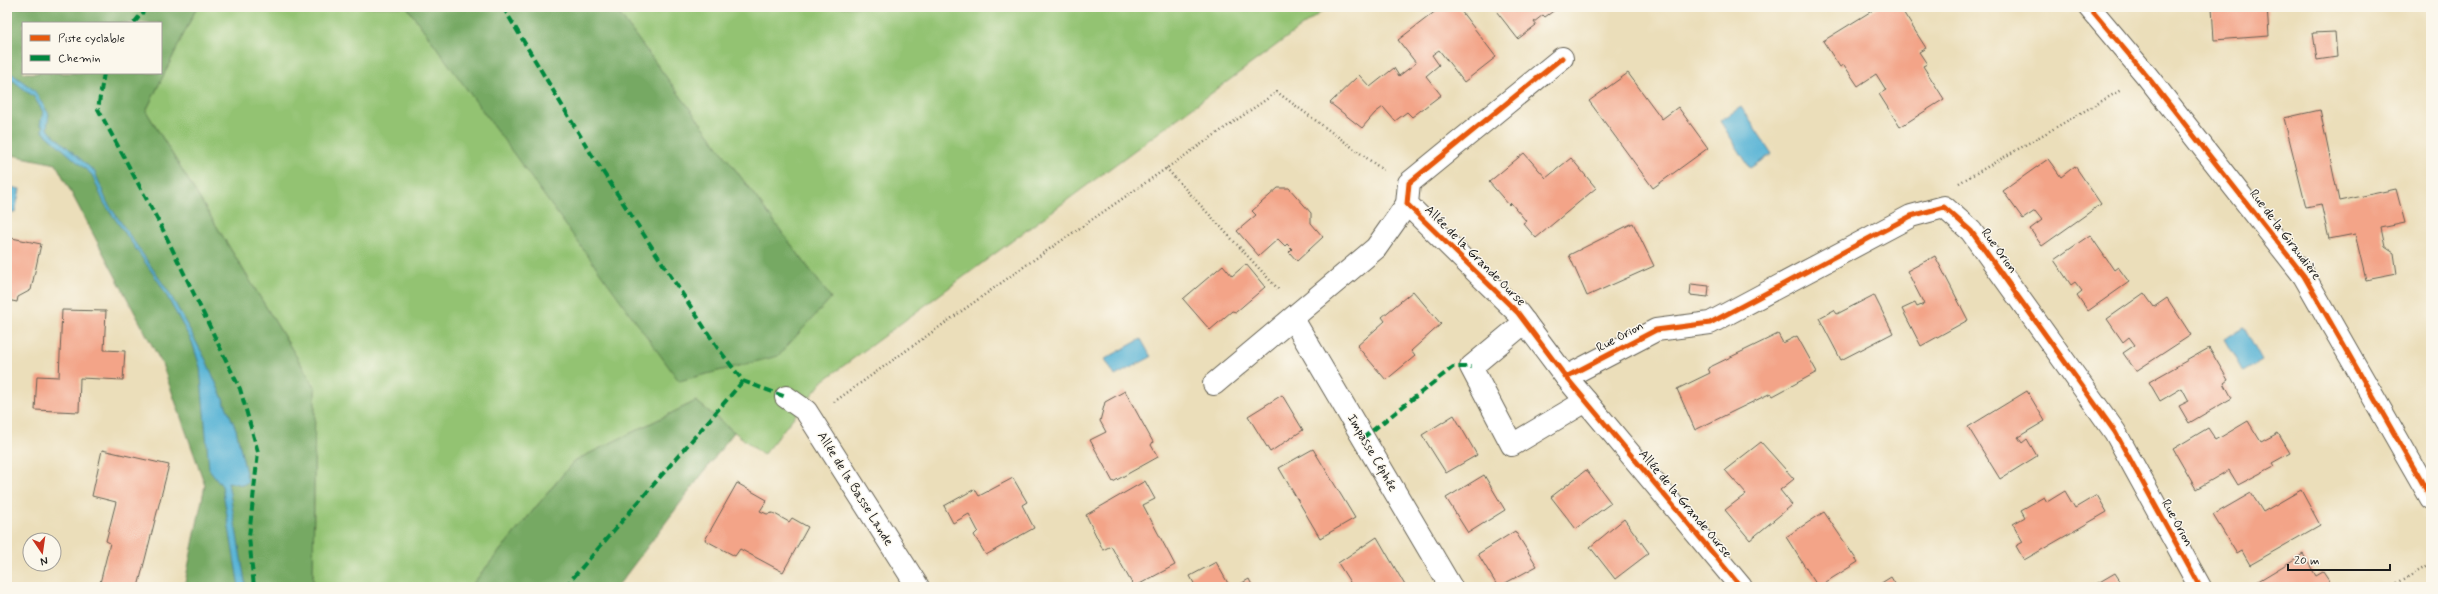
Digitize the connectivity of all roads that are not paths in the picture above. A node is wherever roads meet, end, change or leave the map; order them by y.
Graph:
1 (2089, 7) edge
2 (1562, 58) dead end
3 (1408, 194) junction
4 (1293, 319) junction
5 (1525, 322) junction
6 (1566, 377) junction
7 (1214, 384) dead end
8 (786, 397) dead end
9 (1586, 402) junction
10 (2431, 498) edge
11 (918, 587) edge
12 (1451, 587) edge
13 (1741, 587) edge
14 (2200, 587) edge

1 - 10 street, Rue de la Giraudière
2 - 3 street
3 - 4 street
3 - 5 street, Allée de la Grande Ourse
4 - 7 street
4 - 12 street, Impasse Céphée
5 - 6 street, Allée de la Grande Ourse
5 - 9 street, Allée de la Grande Ourse
6 - 9 street, Allée de la Grande Ourse
6 - 14 street, Rue Orion
8 - 11 street, Allée de la Basse Lande
9 - 13 street, Allée de la Grande Ourse

